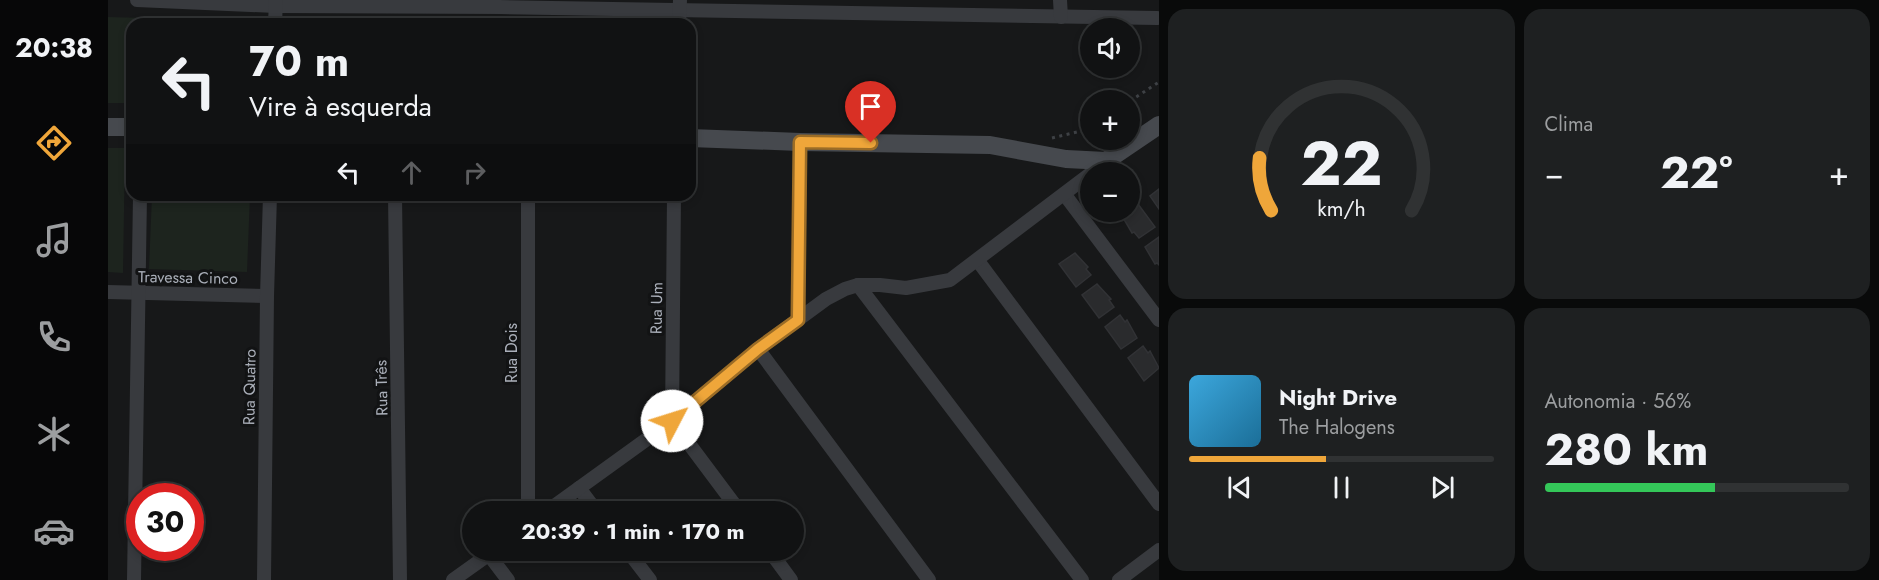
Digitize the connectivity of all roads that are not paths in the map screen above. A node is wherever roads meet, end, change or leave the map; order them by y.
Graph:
1 (137, 0) edge
2 (1060, 0) edge
3 (276, 3) edge
4 (680, 11) edge
5 (1061, 17) junction
6 (275, 18) edge
7 (1157, 18) dead end
8 (108, 127) edge
9 (1158, 127) edge
10 (126, 128) edge
11 (696, 138) edge
12 (800, 142) junction
13 (1106, 162) edge
14 (1080, 164) edge
15 (1080, 182) edge
16 (1065, 195) junction
17 (140, 201) edge
18 (270, 201) edge
19 (395, 201) edge
20 (528, 201) edge
21 (674, 201) edge
22 (978, 261) junction
23 (858, 285) junction
24 (108, 292) edge
25 (138, 293) junction
26 (267, 296) junction
27 (798, 320) junction
28 (1159, 320) edge
29 (758, 349) junction
30 (672, 421) junction
31 (579, 488) junction
32 (528, 501) edge
33 (561, 501) edge
34 (589, 501) edge
35 (732, 501) edge
36 (1159, 504) edge
37 (1159, 550) edge
38 (480, 561) edge
39 (497, 561) edge
40 (635, 561) edge
41 (777, 561) edge
42 (134, 580) edge
43 (264, 580) edge
44 (400, 580) edge
45 (453, 580) edge
46 (508, 580) edge
47 (650, 580) edge
48 (791, 580) edge
49 (929, 580) edge
50 (1082, 580) edge
51 (1119, 580) edge

1 - 3 street
2 - 5 street
3 - 4 street
3 - 6 street
4 - 5 street
5 - 7 street
8 - 10 street
9 - 13 street
11 - 12 street
12 - 14 street
12 - 27 street
15 - 16 street
16 - 22 street
16 - 28 street
17 - 25 street
18 - 26 street, Rua Quatro
19 - 44 street, Rua Três
20 - 32 street, Rua Dois
21 - 30 street, Rua Um
22 - 23 street
22 - 36 street
23 - 27 street
23 - 50 street
24 - 25 street, Travessa Cinco
25 - 26 street, Travessa Cinco
25 - 42 street
26 - 43 street, Rua Quatro
27 - 29 street
29 - 30 street
29 - 49 street
30 - 31 street
30 - 35 street
31 - 33 street
31 - 34 street
37 - 51 street
38 - 45 street
39 - 46 street
40 - 47 street
41 - 48 street

